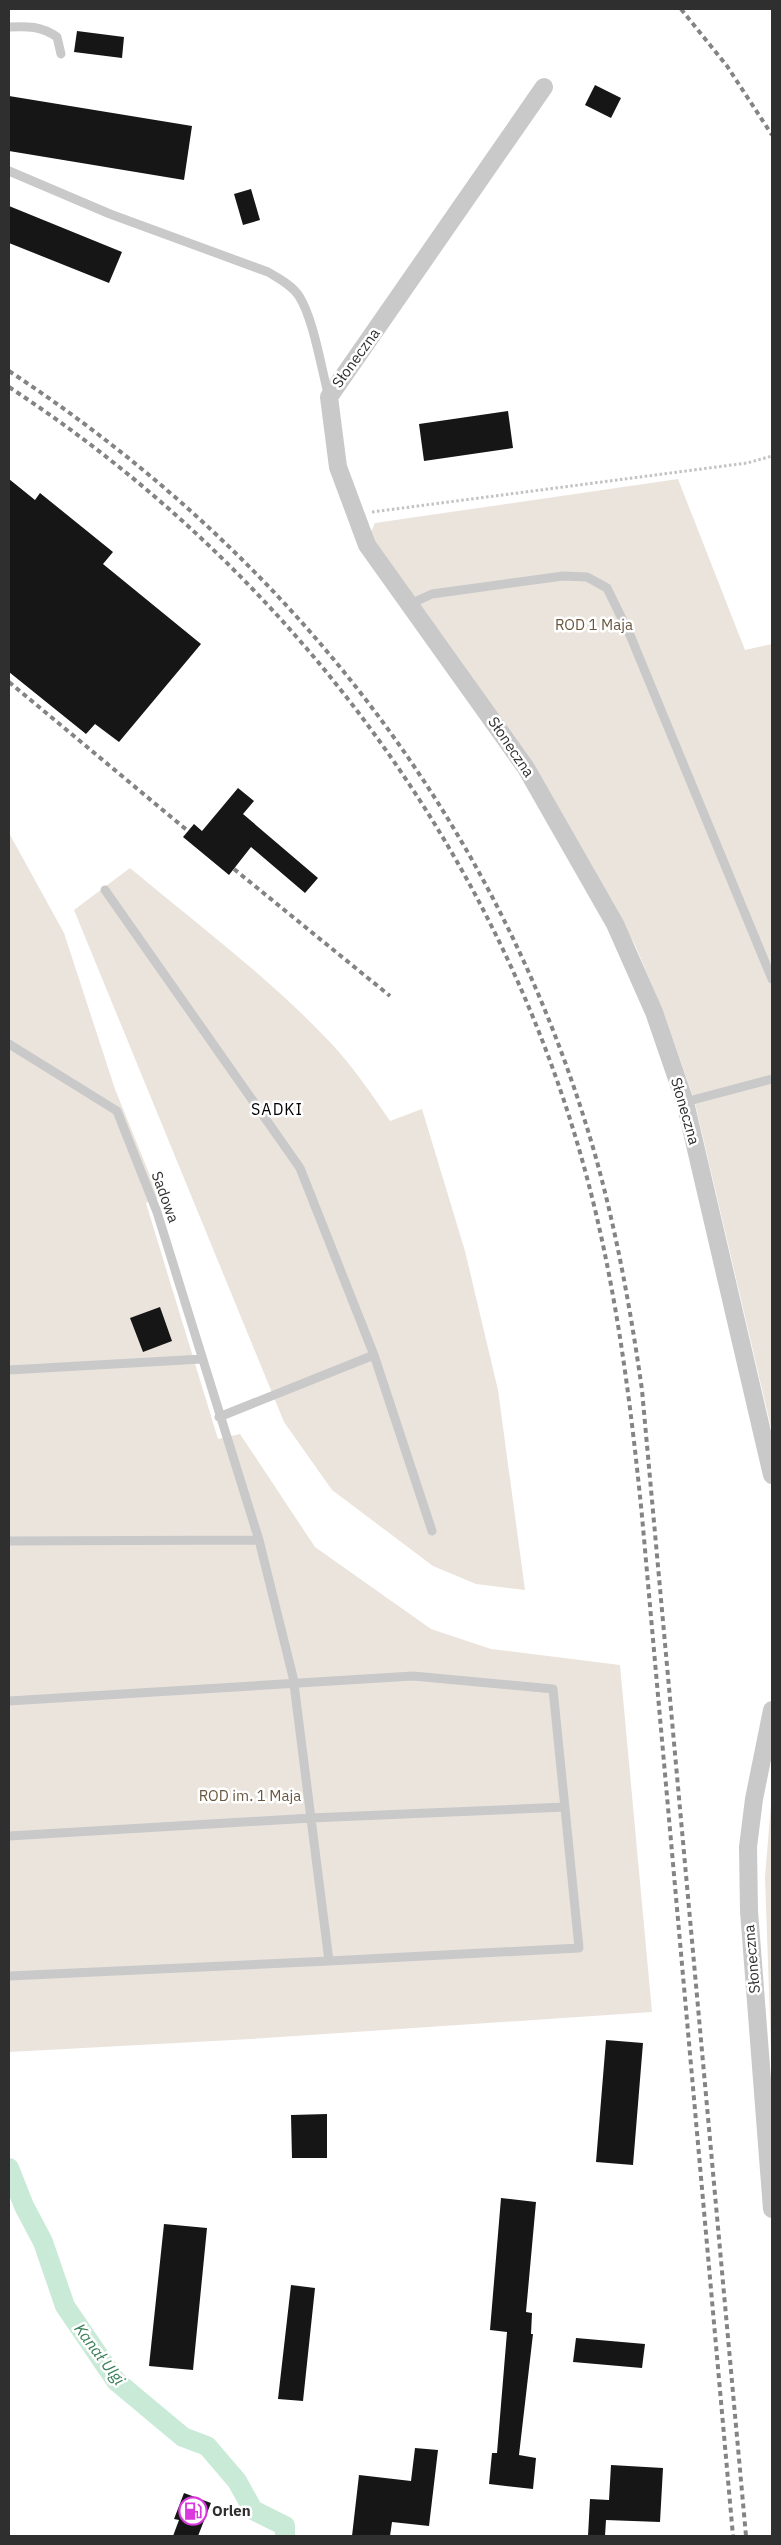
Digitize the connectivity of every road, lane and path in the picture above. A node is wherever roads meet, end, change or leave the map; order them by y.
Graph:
1 (9, 27) edge
2 (61, 54) dead end
3 (544, 87) dead end
4 (9, 171) edge
5 (329, 397) junction
6 (772, 456) edge
7 (356, 514) junction
8 (410, 604) junction
9 (105, 890) dead end
10 (772, 979) edge
11 (9, 1044) edge
12 (772, 1079) edge
13 (685, 1102) junction
14 (374, 1355) junction
15 (202, 1359) junction
16 (9, 1370) edge
17 (219, 1417) junction
18 (772, 1475) edge
19 (432, 1531) dead end
20 (259, 1540) junction
21 (9, 1541) edge
22 (294, 1684) junction
23 (9, 1702) edge
24 (772, 1710) edge
25 (565, 1807) junction
26 (311, 1818) junction
27 (9, 1836) edge
28 (329, 1961) junction
29 (9, 1976) edge
30 (772, 2210) edge

1 - 2 lane
3 - 5 street, Słoneczna
4 - 5 lane
5 - 7 street, Słoneczna
6 - 7 path
7 - 8 street, Słoneczna
8 - 10 lane
8 - 13 street, Słoneczna
9 - 14 lane
11 - 15 lane, Sadowa
12 - 13 lane
13 - 18 street, Słoneczna
14 - 17 lane
14 - 19 lane
15 - 16 lane
15 - 17 lane, Sadowa
17 - 20 lane, Sadowa
20 - 21 lane
20 - 22 lane, Sadowa
22 - 23 lane
22 - 25 lane
22 - 26 lane, Sadowa
24 - 30 street, Słoneczna
25 - 26 lane
25 - 28 lane
26 - 27 lane
26 - 28 lane, Sadowa
28 - 29 lane

